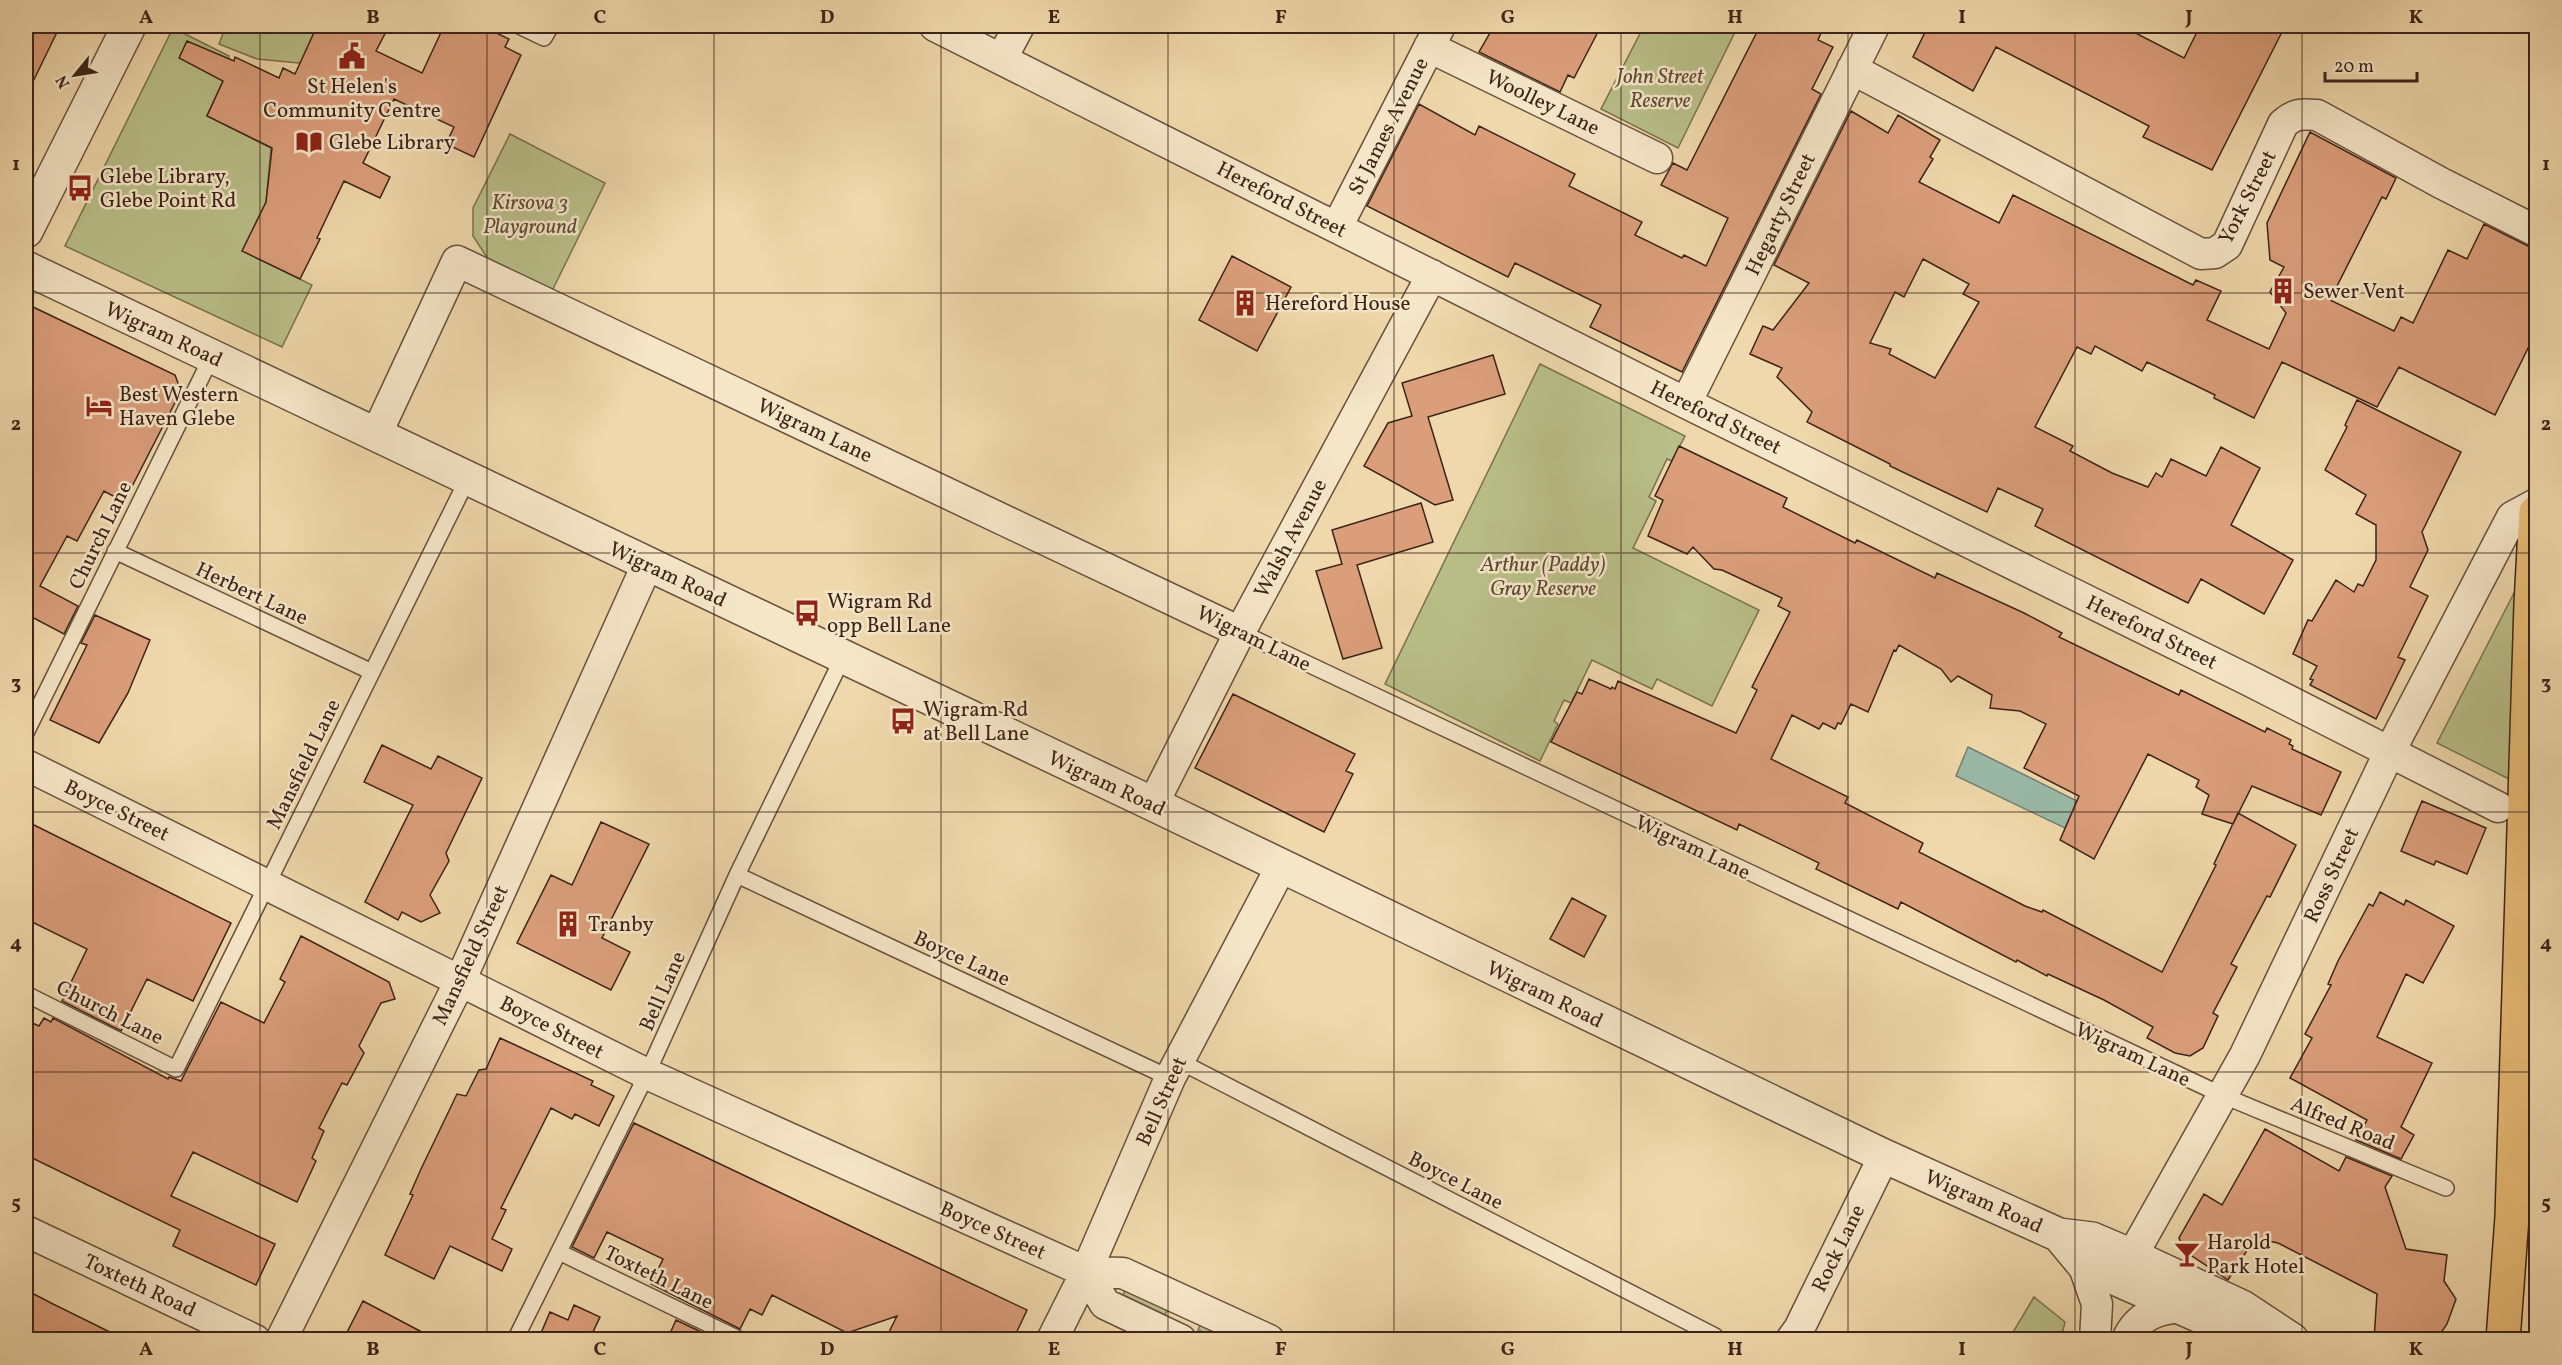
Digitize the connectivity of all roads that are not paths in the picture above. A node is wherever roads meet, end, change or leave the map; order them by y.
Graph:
1 (129, 26) edge
2 (519, 26) edge
3 (550, 26) edge
4 (935, 26) edge
5 (1019, 26) edge
6 (1874, 26) edge
7 (1434, 36) edge
8 (1002, 58) junction
9 (1852, 69) junction
10 (1657, 158) dead end
11 (1337, 227) junction
12 (26, 231) edge
13 (2536, 231) edge
14 (26, 268) edge
15 (1432, 275) junction
16 (212, 356) junction
17 (1686, 403) junction
18 (376, 435) junction
19 (468, 478) junction
20 (2536, 504) edge
21 (2536, 513) edge
22 (115, 551) junction
23 (647, 565) junction
24 (1240, 632) junction
25 (843, 657) junction
26 (372, 672) junction
27 (26, 733) edge
28 (2389, 753) junction
29 (26, 765) edge
30 (1153, 804) junction
31 (2520, 819) edge
32 (1281, 867) junction
33 (737, 875) junction
34 (268, 885) junction
35 (460, 981) junction
36 (26, 994) edge
37 (176, 1069) joint
38 (1174, 1070) junction
39 (647, 1074) junction
40 (2224, 1096) junction
41 (1884, 1156) junction
42 (2446, 1188) dead end
43 (26, 1231) edge
44 (2059, 1235) junction
45 (559, 1252) junction
46 (2132, 1256) junction
47 (2083, 1264) junction
48 (1086, 1272) junction
49 (2181, 1307) junction
50 (1715, 1336) dead end
51 (255, 1340) edge
52 (281, 1340) edge
53 (515, 1340) edge
54 (741, 1340) edge
55 (1052, 1340) edge
56 (1181, 1340) edge
57 (1269, 1340) edge
58 (1791, 1340) edge
59 (2095, 1340) edge
60 (2127, 1340) edge
61 (2253, 1340) edge
62 (2292, 1340) edge
63 (2503, 1340) edge

1 - 12 street
2 - 3 lane
4 - 8 street, Hereford Street
5 - 8 street
6 - 9 street, Hegarty Street
7 - 10 street, Woolley Lane
7 - 11 street, St James Avenue
8 - 11 street, Hereford Street
9 - 13 street, York Street
9 - 17 street, Hegarty Street
11 - 15 street, Hereford Street
14 - 16 street, Wigram Road
15 - 17 street, Hereford Street
15 - 24 street, Walsh Avenue
16 - 18 street, Wigram Road
16 - 22 lane, Church Lane
17 - 28 street, Hereford Street
18 - 19 street, Wigram Road
18 - 24 street, Wigram Lane
19 - 23 street, Wigram Road
19 - 26 lane, Mansfield Lane
20 - 28 street, Ross Street
21 - 31 main road
22 - 26 lane, Herbert Lane
22 - 27 lane, Church Lane
23 - 25 street, Wigram Road
23 - 35 street, Mansfield Street
24 - 30 street, Walsh Avenue
24 - 40 lane, Wigram Lane
25 - 30 street, Wigram Road
25 - 33 lane, Bell Lane
26 - 34 lane, Mansfield Lane
28 - 31 street, Hereford Street
28 - 40 street, Ross Street
29 - 34 street, Boyce Street
30 - 32 street, Wigram Road
31 - 63 main road
32 - 38 street, Bell Street
32 - 41 street, Wigram Road
33 - 38 lane, Boyce Lane
33 - 39 lane, Bell Lane
34 - 35 street, Boyce Street
34 - 37 lane, Mansfield Lane
35 - 39 street, Boyce Street
35 - 52 street, Mansfield Street
36 - 37 lane, Church Lane
38 - 48 street, Bell Street
38 - 50 lane, Boyce Lane
39 - 45 lane, Bell Lane
39 - 48 street, Boyce Street
40 - 42 lane, Alfred Road
40 - 46 street, Ross Street
41 - 44 street, Wigram Road
41 - 58 street, Rock Lane
43 - 51 street, Toxteth Road
44 - 46 street, Wigram Road
44 - 47 street, Wigram Road
45 - 53 lane, Bell Lane
45 - 54 lane, Toxteth Lane
46 - 62 street, Wigram Road
47 - 49 street, Wigram Road
47 - 59 street
48 - 55 street, Bell Street
48 - 56 street
48 - 57 street, Boyce Street
49 - 60 street
49 - 61 street, Wigram Road

